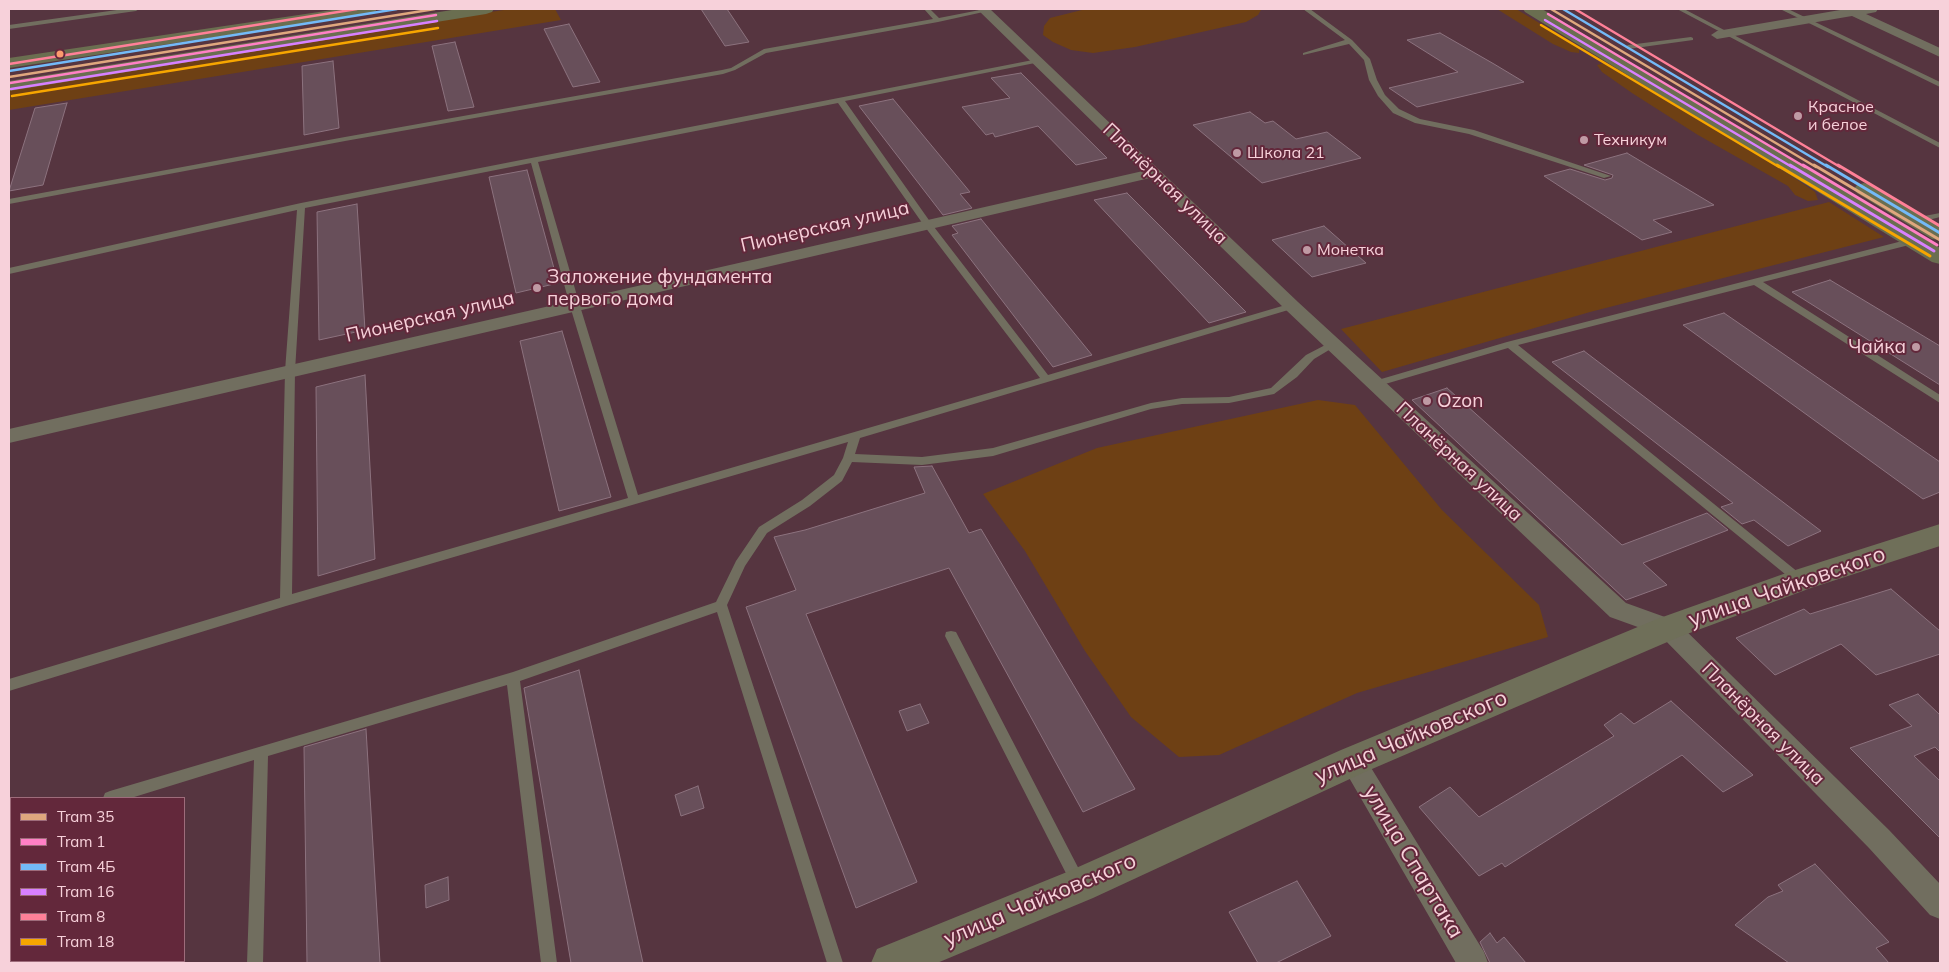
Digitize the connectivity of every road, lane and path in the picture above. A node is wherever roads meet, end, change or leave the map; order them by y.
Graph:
1 (136, 9) edge
2 (369, 9) edge
3 (486, 9) edge
4 (926, 9) edge
5 (1306, 9) edge
6 (1531, 9) edge
7 (1562, 9) edge
8 (1680, 9) edge
9 (1783, 9) edge
10 (1872, 9) edge
11 (984, 10) edge
12 (1849, 10) edge
13 (345, 11) edge
14 (938, 20) junction
15 (1806, 20) junction
16 (9, 27) edge
17 (1721, 34) junction
18 (1691, 39) dead end
19 (1350, 41) junction
20 (1628, 47) junction
21 (1940, 52) edge
22 (1305, 54) dead end
23 (1038, 61) junction
24 (9, 63) edge
25 (1654, 63) dead end
26 (1940, 85) edge
27 (9, 86) edge
28 (840, 100) junction
29 (1940, 146) edge
30 (534, 160) junction
31 (1153, 173) junction
32 (1607, 176) dead end
33 (1849, 180) dead end
34 (9, 202) edge
35 (302, 206) junction
36 (1940, 215) edge
37 (1917, 220) junction
38 (928, 224) junction
39 (1940, 234) edge
40 (1914, 241) junction
41 (1940, 257) edge
42 (9, 271) edge
43 (1756, 282) junction
44 (575, 306) junction
45 (1292, 306) junction
46 (1334, 344) junction
47 (1510, 344) junction
48 (290, 371) junction
49 (1046, 379) junction
50 (1375, 384) junction
51 (1940, 400) edge
52 (9, 436) edge
53 (855, 436) junction
54 (848, 458) junction
55 (634, 499) junction
56 (1940, 535) edge
57 (1800, 580) junction
58 (286, 601) junction
59 (721, 605) junction
60 (1668, 628) junction
61 (951, 636) dead end
62 (513, 678) junction
63 (9, 685) edge
64 (261, 752) junction
65 (1353, 761) junction
66 (113, 797) edge
67 (1080, 885) junction
68 (1940, 904) edge
69 (255, 963) edge
70 (549, 963) edge
71 (836, 963) edge
72 (891, 963) edge
73 (1473, 963) edge

1 - 16 lane
2 - 13 main road
3 - 27 main road
4 - 14 lane
5 - 19 lane
6 - 40 main road
7 - 20 main road
8 - 17 lane
9 - 15 lane
10 - 12 street
11 - 14 lane
11 - 23 street, Планёрная улица
12 - 15 street
12 - 21 street
13 - 24 main road
14 - 34 lane
15 - 17 street
15 - 26 lane
17 - 29 lane
18 - 20 lane
19 - 22 lane
19 - 32 lane
20 - 25 main road
23 - 28 lane
23 - 31 street, Планёрная улица
28 - 30 lane
28 - 38 lane
30 - 35 lane
30 - 44 lane
31 - 38 street, Пионерская улица
31 - 45 street, Планёрная улица
33 - 37 main road
35 - 42 lane
35 - 48 lane
36 - 37 lane
37 - 39 main road
38 - 44 street, Пионерская улица
38 - 49 lane
40 - 41 main road
40 - 43 lane
43 - 47 lane
43 - 51 lane
44 - 48 street, Пионерская улица
44 - 55 lane
45 - 46 street, Планёрная улица
45 - 49 lane
46 - 50 street, Планёрная улица
46 - 54 lane
47 - 50 lane
47 - 57 lane
48 - 52 street, Пионерская улица
48 - 58 lane
49 - 53 lane
50 - 60 street, Планёрная улица
53 - 54 lane
53 - 55 lane
54 - 59 lane
55 - 58 lane
56 - 57 main road, улица Чайковского
57 - 60 main road, улица Чайковского
58 - 63 lane
59 - 62 lane
59 - 71 lane
60 - 65 main road, улица Чайковского
60 - 68 street, Планёрная улица
61 - 67 lane
62 - 64 lane
62 - 70 lane
64 - 66 lane
64 - 69 lane
65 - 67 main road, улица Чайковского
65 - 73 street, улица Спартака
67 - 72 main road, улица Чайковского

